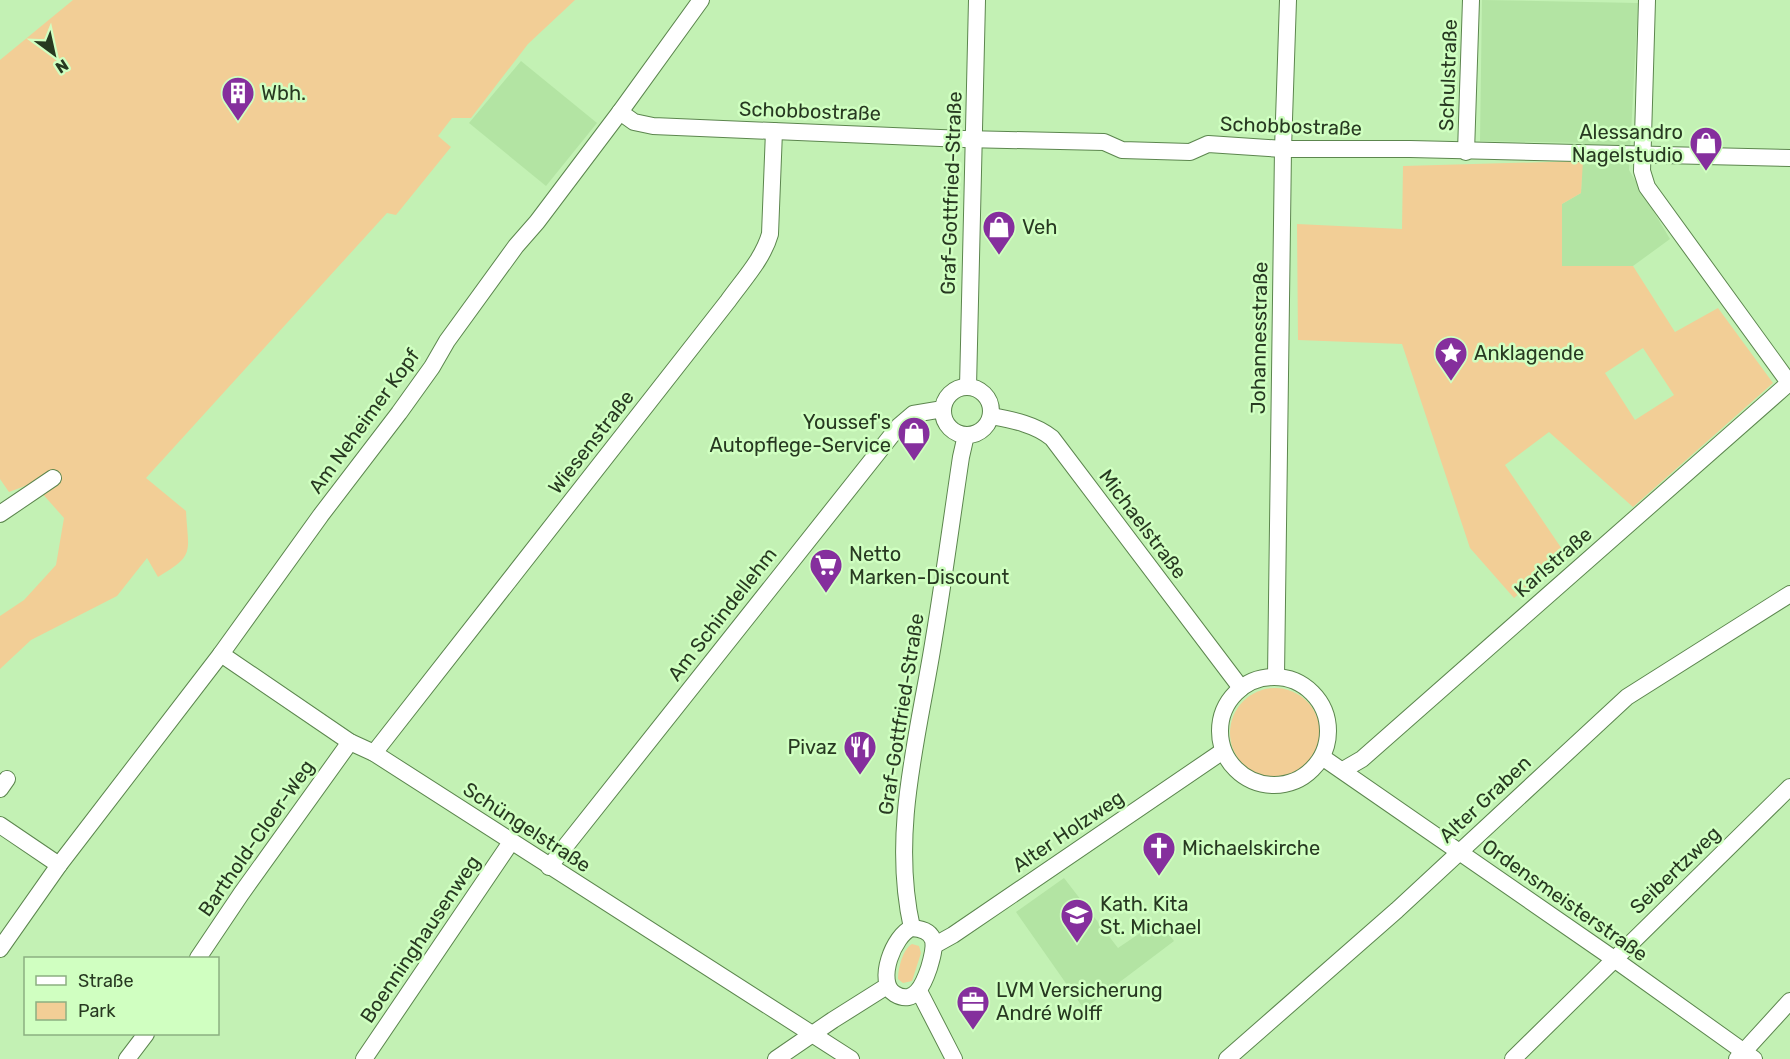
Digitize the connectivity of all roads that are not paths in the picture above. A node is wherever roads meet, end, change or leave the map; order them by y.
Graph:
1 (701, 0) edge
2 (977, 0) edge
3 (1288, 0) edge
4 (1471, 0) edge
5 (1647, 0) edge
6 (620, 112) junction
7 (774, 130) junction
8 (975, 139) junction
9 (1283, 149) junction
10 (1466, 152) junction
11 (1642, 154) junction
12 (1790, 158) edge
13 (1788, 377) edge
14 (968, 387) junction
15 (943, 409) junction
16 (991, 416) junction
17 (966, 435) junction
18 (54, 478) dead end
19 (0, 514) edge
20 (1790, 594) edge
21 (221, 654) junction
22 (1276, 676) junction
23 (1241, 688) junction
24 (351, 742) junction
25 (1224, 751) junction
26 (374, 753) junction
27 (1322, 757) junction
28 (1343, 770) junction
29 (1790, 787) edge
30 (0, 825) edge
31 (512, 842) junction
32 (1458, 851) junction
33 (59, 865) junction
34 (549, 867) junction
35 (912, 928) junction
36 (935, 945) junction
37 (0, 949) edge
38 (199, 957) edge
39 (1614, 959) junction
40 (887, 986) junction
41 (920, 991) junction
42 (1790, 1001) edge
43 (811, 1034) junction
44 (145, 1035) edge
45 (1745, 1057) edge
46 (127, 1059) edge
47 (364, 1059) edge
48 (777, 1059) edge
49 (851, 1059) edge
50 (954, 1059) edge
51 (1227, 1059) edge
52 (1513, 1059) edge

1 - 6 street, Am Neheimer Kopf
2 - 8 street, Graf-Gottfried-Straße
3 - 9 street, Johannesstraße
4 - 10 street, Schulstraße
5 - 11 street
6 - 7 street, Schobbostraße
6 - 21 street, Am Neheimer Kopf
7 - 8 street, Schobbostraße
7 - 26 street, Wiesenstraße
8 - 9 street, Schobbostraße
8 - 14 street, Graf-Gottfried-Straße
9 - 10 street, Schobbostraße
9 - 22 street, Johannesstraße
10 - 11 street, Schobbostraße
11 - 12 street, Schobbostraße
11 - 13 street
13 - 28 street, Karlstraße
14 - 15 street
14 - 16 street
15 - 17 street
15 - 34 street, Am Schindellehm
16 - 17 street
16 - 23 street, Michaelstraße
17 - 35 street, Graf-Gottfried-Straße
18 - 19 street
20 - 32 street, Alter Graben
21 - 24 street, Schüngelstraße
21 - 33 street, Am Neheimer Kopf
22 - 23 street
22 - 27 street
23 - 25 street
24 - 26 street, Schüngelstraße
24 - 38 street, Barthold-Cloer-Weg
25 - 27 street
25 - 36 street, Alter Holzweg
26 - 31 street, Schüngelstraße
27 - 28 street, Ordensmeisterstraße
28 - 32 street, Ordensmeisterstraße
29 - 39 street, Seibertzweg
30 - 33 street
31 - 34 street, Schüngelstraße
31 - 47 street, Boenninghausenweg
32 - 39 street, Ordensmeisterstraße
32 - 51 street, Alter Graben
33 - 37 street, Am Neheimer Kopf
34 - 43 street, Schüngelstraße
35 - 36 street
35 - 40 street
36 - 41 street
39 - 45 street, Ordensmeisterstraße
39 - 52 street, Seibertzweg
40 - 41 street
40 - 43 street
41 - 50 street
42 - 45 street
43 - 48 street
43 - 49 street
44 - 46 street

